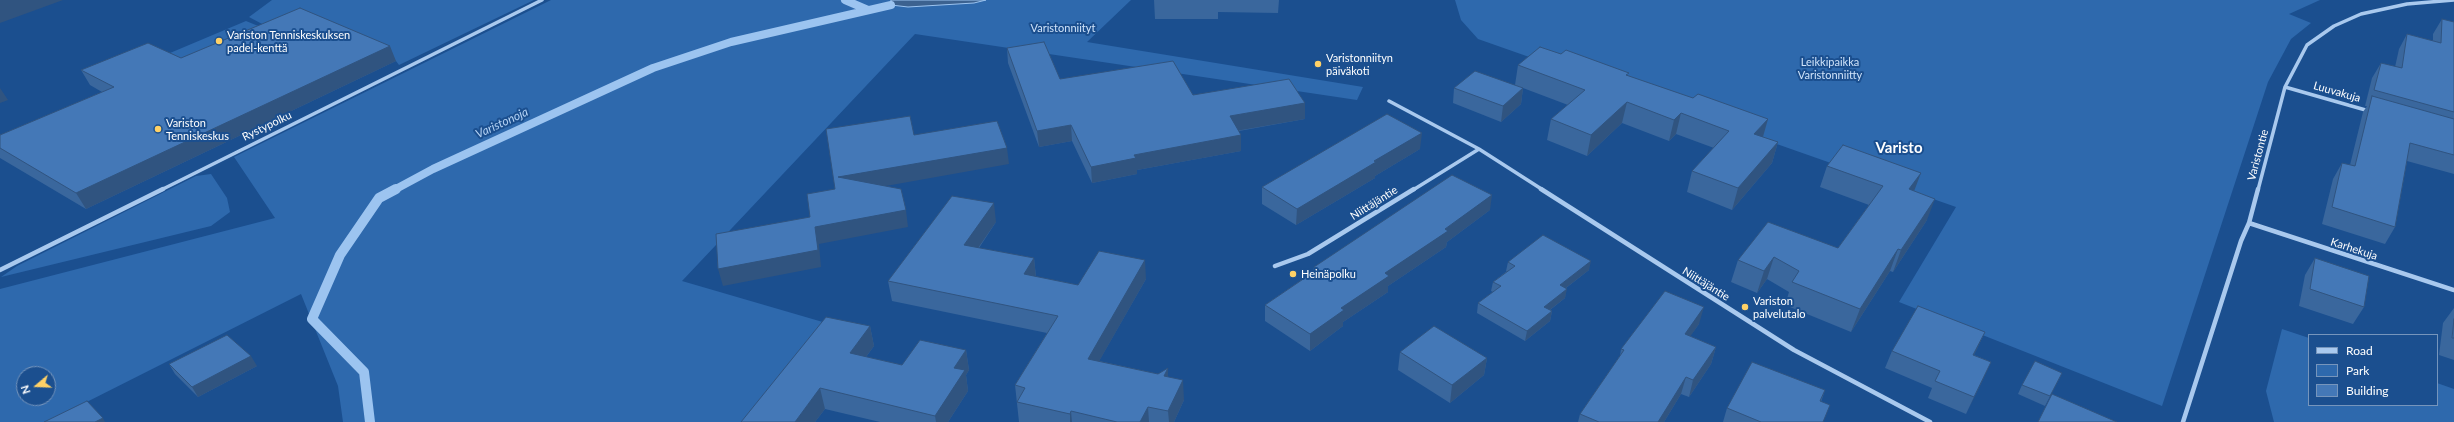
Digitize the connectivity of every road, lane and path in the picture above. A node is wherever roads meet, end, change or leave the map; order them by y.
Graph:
1 (542, 0) edge
2 (2454, 0) edge
3 (2285, 87) junction
4 (1389, 101) dead end
5 (2372, 112) edge
6 (1479, 149) junction
7 (2249, 223) junction
8 (1275, 266) dead end
9 (0, 270) edge
10 (2454, 290) edge
11 (1930, 422) edge
12 (2183, 422) edge

1 - 9 street, Rystypolku
2 - 3 street, Varistontie
3 - 5 street, Luuvakuja
3 - 7 street, Varistontie
4 - 6 street, Niittäjäntie
6 - 8 street, Niittäjäntie
6 - 11 street, Niittäjäntie
7 - 10 street, Karhekuja
7 - 12 street, Varistontie

